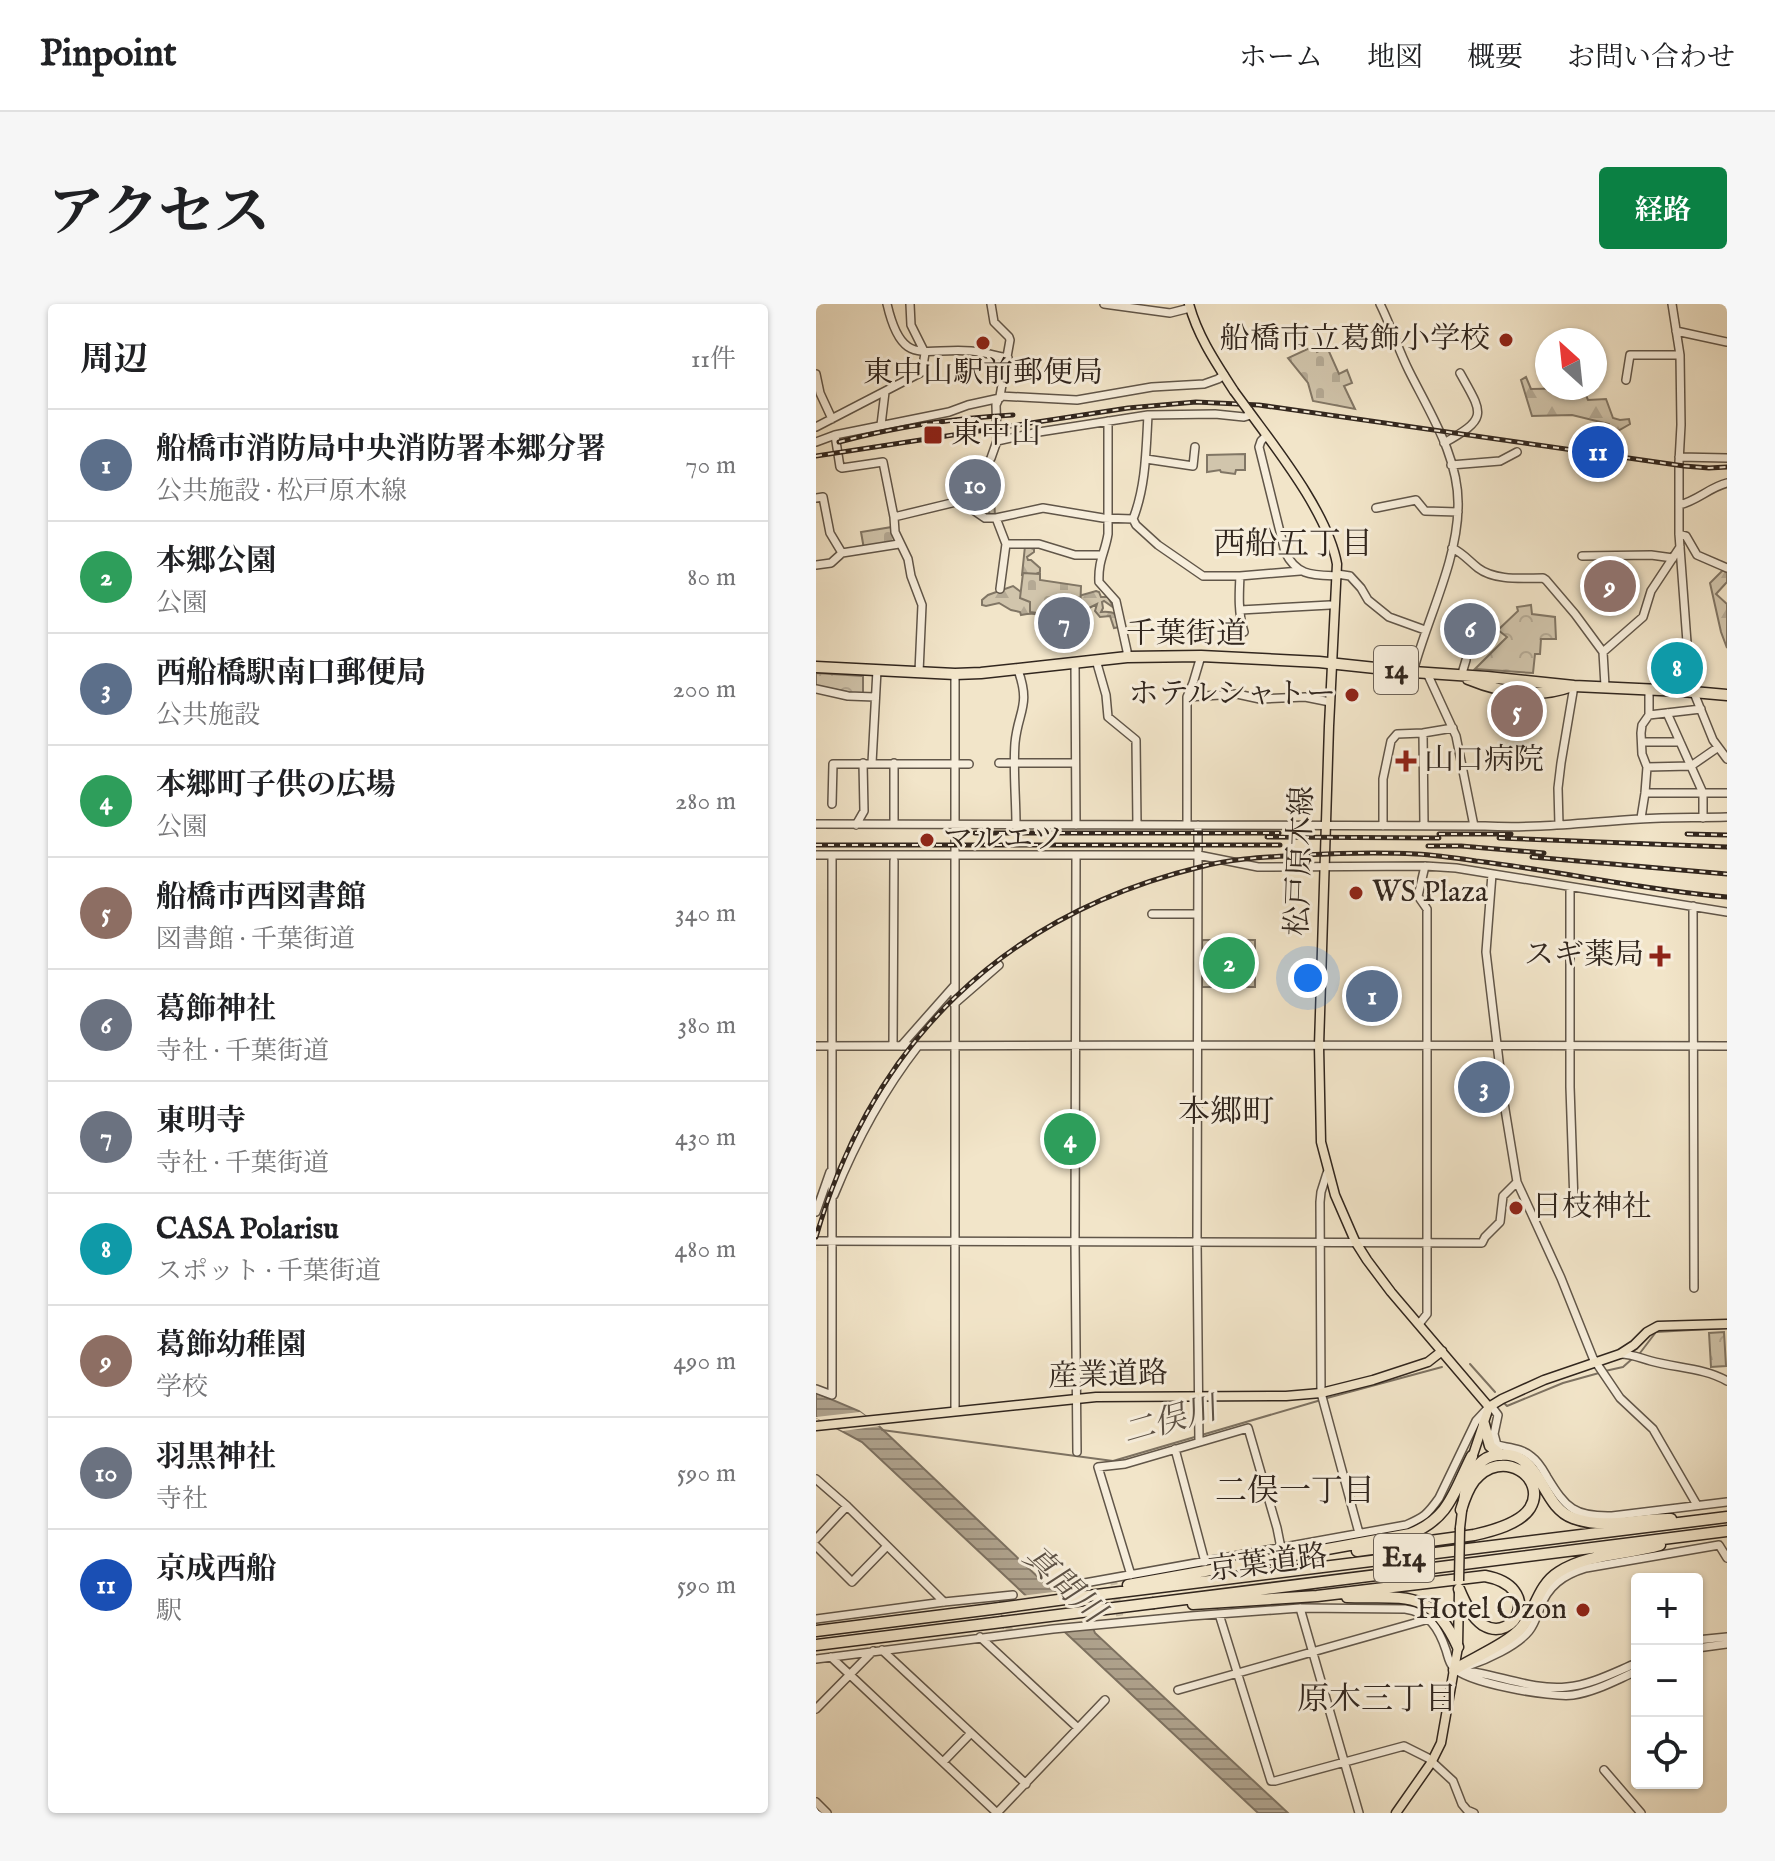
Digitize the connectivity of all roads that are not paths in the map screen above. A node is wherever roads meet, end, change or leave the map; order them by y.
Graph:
1 (887, 304) edge
2 (910, 304) edge
3 (991, 304) edge
4 (1105, 304) edge
5 (1380, 304) edge
6 (1672, 304) edge
7 (1189, 306) edge
8 (1676, 331) junction
9 (1727, 342) edge
10 (925, 353) junction
11 (1680, 355) junction
12 (1008, 358) junction
13 (1460, 373) dead end
14 (816, 374) edge
15 (1224, 375) junction
16 (1626, 380) dead end
17 (885, 392) junction
18 (1000, 397) junction
19 (1250, 412) junction
20 (1148, 415) junction
21 (832, 419) junction
22 (1108, 421) junction
23 (820, 425) edge
24 (881, 425) junction
25 (1266, 436) junction
26 (831, 437) junction
27 (997, 441) junction
28 (816, 442) edge
29 (1444, 443) junction
30 (1195, 447) dead end
31 (1517, 452) dead end
32 (1679, 457) junction
33 (1727, 458) edge
34 (1146, 459) junction
35 (1451, 465) junction
36 (1727, 483) edge
37 (816, 498) edge
38 (960, 501) junction
39 (1679, 505) junction
40 (1376, 508) dead end
41 (1458, 512) junction
42 (894, 517) junction
43 (996, 518) junction
44 (1108, 518) junction
45 (1133, 519) junction
46 (1679, 534) junction
47 (899, 544) junction
48 (1006, 544) junction
49 (1680, 547) junction
50 (1452, 548) junction
51 (842, 553) junction
52 (1101, 555) junction
53 (1582, 556) dead end
54 (1673, 558) junction
55 (816, 565) edge
56 (1727, 568) edge
57 (1300, 571) junction
58 (1337, 575) junction
59 (1240, 576) junction
60 (1000, 589) dead end
61 (1330, 605) dead end
62 (1240, 610) junction
63 (1425, 630) junction
64 (1244, 632) dead end
65 (1603, 652) junction
66 (1201, 656) junction
67 (1127, 657) junction
68 (1096, 660) junction
69 (1466, 660) dead end
70 (1075, 663) junction
71 (1332, 663) junction
72 (816, 667) edge
73 (877, 670) junction
74 (1018, 670) junction
75 (919, 672) junction
76 (1413, 672) junction
77 (1427, 673) junction
78 (1462, 673) junction
79 (955, 674) junction
80 (1574, 686) junction
81 (1605, 686) junction
82 (816, 689) edge
83 (1649, 689) junction
84 (1694, 691) junction
85 (1727, 695) edge
86 (875, 697) junction
87 (1187, 697) junction
88 (1330, 702) junction
89 (1701, 709) junction
90 (1667, 713) junction
91 (1649, 715) junction
92 (1453, 728) junction
93 (1423, 733) junction
94 (1642, 742) junction
95 (1680, 742) junction
96 (1717, 748) junction
97 (1727, 759) edge
98 (868, 763) junction
99 (894, 763) junction
100 (955, 763) junction
101 (999, 763) dead end
102 (1015, 763) junction
103 (1075, 763) junction
104 (969, 764) dead end
105 (1691, 766) junction
106 (1647, 767) junction
107 (1645, 793) junction
108 (1703, 793) junction
109 (1727, 793) edge
110 (832, 804) dead end
111 (1727, 817) edge
112 (1641, 818) junction
113 (1703, 818) junction
114 (816, 824) edge
115 (894, 824) junction
116 (955, 824) junction
117 (856, 825) junction
118 (1016, 825) junction
119 (1076, 825) junction
120 (1137, 825) junction
121 (1187, 825) junction
122 (1198, 825) junction
123 (1424, 825) junction
124 (1559, 825) junction
125 (1326, 826) junction
126 (1383, 826) junction
127 (1474, 826) junction
128 (1198, 852) junction
129 (816, 855) edge
130 (832, 855) junction
131 (955, 855) junction
132 (1076, 855) junction
133 (894, 861) dead end
134 (1326, 866) junction
135 (1425, 866) junction
136 (1492, 874) junction
137 (1570, 887) junction
138 (1693, 906) junction
139 (1727, 912) edge
140 (1152, 914) dead end
141 (1195, 914) dead end
142 (999, 965) dead end
143 (954, 986) junction
144 (954, 1004) junction
145 (1198, 1045) junction
146 (816, 1046) edge
147 (833, 1046) junction
148 (897, 1046) junction
149 (918, 1046) junction
150 (955, 1046) junction
151 (1076, 1046) junction
152 (1319, 1046) junction
153 (1427, 1046) junction
154 (1570, 1046) junction
155 (1693, 1046) junction
156 (1727, 1046) edge
157 (1496, 1047) junction
158 (832, 1166) junction
159 (1327, 1173) junction
160 (1517, 1182) junction
161 (832, 1200) junction
162 (1574, 1203) dead end
163 (816, 1212) edge
164 (816, 1241) edge
165 (1355, 1241) junction
166 (832, 1242) junction
167 (955, 1242) junction
168 (1075, 1242) junction
169 (1197, 1242) junction
170 (1320, 1242) junction
171 (1427, 1242) junction
172 (1694, 1288) dead end
173 (1419, 1324) junction
174 (1727, 1324) edge
175 (1442, 1351) junction
176 (1620, 1354) junction
177 (1601, 1369) junction
178 (1727, 1381) edge
179 (816, 1389) edge
180 (1321, 1393) junction
181 (1198, 1397) junction
182 (1076, 1399) junction
183 (1489, 1407) junction
184 (955, 1411) junction
185 (1484, 1424) junction
186 (820, 1425) edge
187 (1199, 1442) junction
188 (1175, 1449) junction
189 (1077, 1452) dead end
190 (1501, 1455) junction
191 (1472, 1456) junction
192 (816, 1479) edge
193 (1464, 1488) junction
194 (1727, 1502) edge
195 (1697, 1505) junction
196 (847, 1506) junction
197 (1461, 1510) junction
198 (1727, 1517) edge
199 (1697, 1521) junction
200 (1727, 1531) edge
201 (1359, 1533) junction
202 (1697, 1535) junction
203 (816, 1539) edge
204 (1723, 1544) edge
205 (816, 1546) edge
206 (887, 1546) junction
207 (1281, 1548) junction
208 (1727, 1558) edge
209 (1205, 1562) junction
210 (1244, 1564) junction
211 (1131, 1575) junction
212 (1459, 1585) junction
213 (1068, 1586) dead end
214 (1013, 1595) dead end
215 (1317, 1596) junction
216 (1080, 1597) junction
217 (944, 1602) junction
218 (1154, 1603) junction
219 (1300, 1608) junction
220 (1219, 1614) junction
221 (816, 1619) edge
222 (1429, 1619) junction
223 (816, 1631) edge
224 (979, 1637) junction
225 (1727, 1637) edge
226 (1703, 1639) edge
227 (1727, 1644) edge
228 (816, 1645) edge
229 (1458, 1647) junction
230 (1703, 1647) edge
231 (882, 1650) junction
232 (873, 1651) junction
233 (1313, 1651) junction
234 (831, 1657) junction
235 (816, 1659) edge
236 (1631, 1665) edge
237 (1454, 1670) junction
238 (1238, 1672) junction
239 (1631, 1673) edge
240 (850, 1675) junction
241 (1178, 1690) dead end
242 (1105, 1700) dead end
243 (816, 1709) edge
244 (1078, 1728) junction
245 (971, 1733) junction
246 (943, 1762) junction
247 (1345, 1763) junction
248 (1431, 1763) junction
249 (1604, 1770) dead end
250 (1026, 1784) junction
251 (816, 1802) edge
252 (827, 1813) edge
253 (997, 1813) edge
254 (1359, 1813) edge
255 (1396, 1813) edge
256 (1474, 1813) edge
257 (1641, 1813) edge

1 - 10 street
2 - 10 street
3 - 12 street
4 - 7 street
5 - 29 street
6 - 8 street
7 - 15 main road, 松戸原木線
8 - 9 street
8 - 11 street
10 - 12 street
10 - 17 street
11 - 16 street
11 - 32 street
12 - 18 street
13 - 29 street
14 - 21 street
15 - 18 street
15 - 19 main road, 松戸原木線, bridge
17 - 21 street
17 - 24 street
18 - 24 street
18 - 27 street
19 - 20 street
19 - 25 main road, 松戸原木線
20 - 22 street
20 - 34 street
21 - 23 street
22 - 27 street
22 - 44 street
23 - 26 street
24 - 26 street
25 - 57 street
25 - 58 main road, 松戸原木線
26 - 28 street
26 - 42 street
27 - 38 street
29 - 35 street
30 - 34 street
31 - 35 street
32 - 33 street
32 - 39 street
34 - 45 street
35 - 41 street
36 - 39 street
37 - 51 street
38 - 42 street
38 - 43 street
39 - 46 street
40 - 41 street
41 - 50 street
42 - 47 street
43 - 44 street
43 - 48 street
44 - 45 street
44 - 52 street
45 - 59 street
46 - 49 street
46 - 56 street
47 - 51 street
47 - 75 street
48 - 52 street
48 - 60 street
49 - 54 street
49 - 84 street
50 - 63 street
50 - 65 street
51 - 55 street
52 - 67 street
53 - 54 street
54 - 65 street
57 - 58 street
57 - 59 street
58 - 63 street
58 - 71 main road, 松戸原木線
59 - 62 street
61 - 62 street
62 - 64 street
63 - 76 street
65 - 81 street
66 - 67 highway, 千葉街道 / 14
66 - 71 highway, 千葉街道 / 14
66 - 87 street
67 - 68 highway, 千葉街道 / 14
68 - 70 highway, 千葉街道 / 14
68 - 120 street
69 - 78 street
70 - 74 highway, 千葉街道 / 14
70 - 103 street
71 - 76 highway, 千葉街道 / 14
71 - 88 main road, 松戸原木線
72 - 73 highway, 千葉街道 / 14
73 - 75 highway, 千葉街道 / 14
73 - 86 street
74 - 79 highway, 千葉街道 / 14
74 - 102 street
75 - 79 highway, 千葉街道 / 14
76 - 77 highway, 千葉街道 / 14
77 - 78 highway, 千葉街道 / 14
77 - 92 street
78 - 80 highway, 千葉街道 / 14
79 - 100 street
80 - 81 highway, 千葉街道 / 14
80 - 124 street
81 - 83 highway, 千葉街道 / 14
82 - 86 street
83 - 84 highway, 千葉街道 / 14
83 - 91 street
84 - 85 highway, 千葉街道 / 14
84 - 89 street
86 - 98 street
87 - 88 street
87 - 121 street
88 - 125 main road, 松戸原木線
89 - 90 street
89 - 96 street
90 - 91 street
90 - 95 street
91 - 94 street
92 - 93 street
92 - 127 street
93 - 123 street
93 - 126 street
94 - 95 street
94 - 106 street
95 - 105 street
96 - 97 street
96 - 105 street
98 - 99 street
98 - 110 street
98 - 117 street
99 - 100 street
99 - 115 street
100 - 104 street
100 - 116 street
101 - 102 street
102 - 103 street
102 - 118 street
103 - 119 street
105 - 106 street
105 - 108 street
106 - 107 street
107 - 108 street
107 - 112 street
108 - 109 street
108 - 113 street
111 - 113 street
112 - 113 street
112 - 124 street
114 - 117 street
115 - 116 street
115 - 117 street
116 - 118 street
116 - 131 street
118 - 119 street
119 - 120 street
120 - 121 street
121 - 122 street
122 - 125 street
122 - 128 street
123 - 126 street
123 - 127 street
124 - 127 street
125 - 126 street
125 - 134 main road, 松戸原木線
128 - 132 street
128 - 134 street
128 - 145 street
129 - 130 street
130 - 131 street
130 - 147 street
131 - 132 street
131 - 143 street
132 - 151 street
133 - 148 street
134 - 135 street
134 - 152 main road, 松戸原木線
135 - 136 street
135 - 153 street
136 - 137 street
136 - 157 street
137 - 138 street
137 - 154 street
138 - 139 street
138 - 155 street
140 - 141 street
142 - 144 street
143 - 144 street
143 - 148 street
144 - 150 street
145 - 151 street
145 - 152 street
145 - 169 street
146 - 147 street
147 - 148 street
147 - 158 street
148 - 149 street
149 - 150 street
149 - 161 street
150 - 151 street
150 - 167 street
151 - 168 street
152 - 153 street
152 - 159 main road, 松戸原木線
153 - 157 street
153 - 171 street
154 - 155 street
154 - 157 street
154 - 162 street
155 - 156 street
155 - 172 street
157 - 160 street
158 - 161 street
158 - 163 street
159 - 165 main road, 松戸原木線
159 - 170 street
160 - 171 street
160 - 177 street
161 - 166 street
164 - 166 street
165 - 170 street
165 - 171 street
165 - 173 main road, 松戸原木線
166 - 167 street
166 - 179 street
167 - 168 street
167 - 184 street
168 - 169 street
168 - 182 street
169 - 170 street
169 - 181 street
170 - 180 street
171 - 173 street
173 - 175 main road, 松戸原木線
174 - 176 main road
175 - 180 main road, 産業道路
175 - 183 main road, 松戸原木線
176 - 177 main road
176 - 178 street
177 - 183 main road
177 - 195 street
180 - 181 main road, 産業道路
180 - 201 street
181 - 182 main road, 産業道路
181 - 187 street
182 - 184 main road, 産業道路
182 - 189 street
183 - 185 main road
183 - 195 street
183 - 201 street
184 - 186 main road, 産業道路
185 - 190 highway
185 - 191 main road
187 - 188 street
187 - 207 street
188 - 209 street
188 - 211 street
190 - 193 highway
190 - 199 highway
191 - 193 main road
191 - 210 highway
192 - 196 street
193 - 197 main road
194 - 195 street
196 - 203 street
196 - 206 street
197 - 210 highway
197 - 212 main road, bridge
198 - 199 highway, 京葉道路 / E14
199 - 216 highway, 京葉道路 / E14
200 - 202 highway, 京葉道路 / E14
201 - 207 street
202 - 218 highway, 京葉道路 / E14
202 - 237 highway
204 - 208 street
204 - 237 street
205 - 206 street
206 - 217 street
207 - 209 street
209 - 211 street
210 - 216 highway
211 - 213 street
212 - 215 highway
212 - 229 main road
214 - 217 street
215 - 218 highway
215 - 229 highway
216 - 223 highway, 京葉道路 / E14, bridge
217 - 221 street
218 - 228 highway, 京葉道路 / E14, bridge
219 - 220 street
219 - 222 street
219 - 233 street
220 - 224 street
220 - 238 street
222 - 233 street
222 - 237 street
224 - 231 street
224 - 244 street
225 - 226 street
227 - 230 street
229 - 237 main road
231 - 232 street
231 - 245 street
232 - 234 street
232 - 240 street
233 - 238 street
233 - 247 street
234 - 235 street
234 - 240 street
236 - 237 street
237 - 239 street
237 - 248 main road
238 - 241 street
238 - 247 street
240 - 243 street
240 - 246 street
242 - 244 street
244 - 250 street
245 - 246 street
245 - 250 street
246 - 253 street
247 - 248 street
247 - 254 street
248 - 255 main road
248 - 256 street
249 - 257 street
250 - 253 street
251 - 252 street

